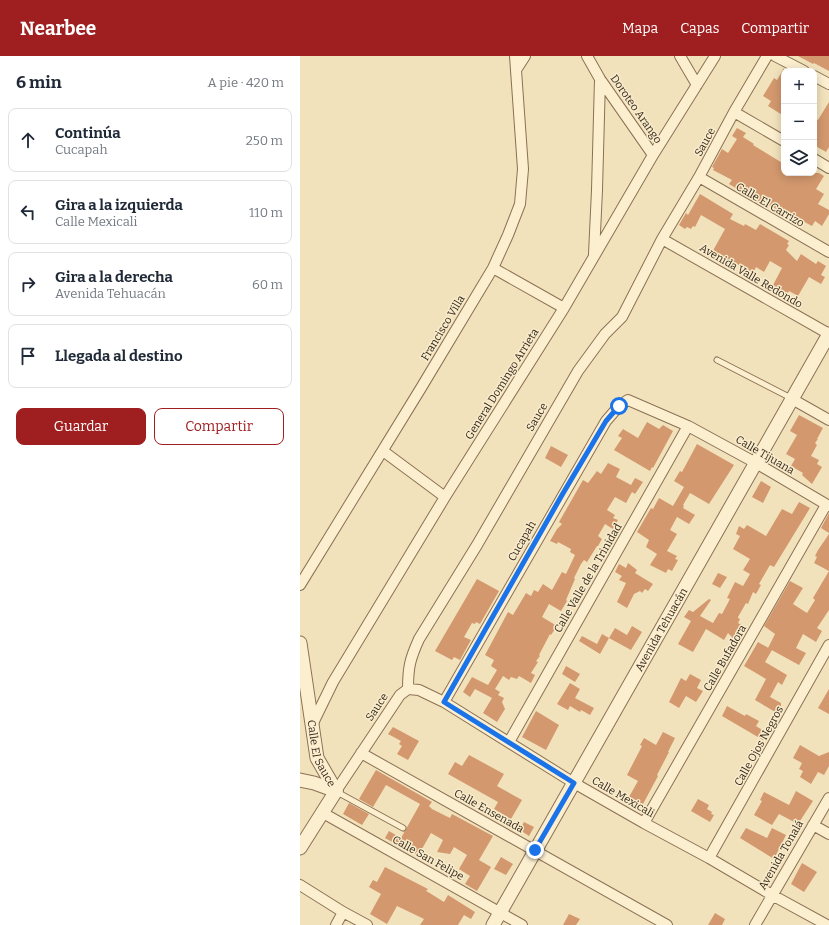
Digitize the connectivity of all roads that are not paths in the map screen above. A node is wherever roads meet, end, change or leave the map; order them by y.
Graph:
1 (515, 56) edge
2 (525, 56) edge
3 (586, 56) edge
4 (680, 56) edge
5 (715, 56) edge
6 (767, 56) edge
7 (775, 56) edge
8 (798, 68) edge
9 (516, 70) junction
10 (817, 78) edge
11 (600, 79) junction
12 (829, 84) edge
13 (697, 85) junction
14 (734, 112) junction
15 (782, 140) edge
16 (653, 155) junction
17 (817, 161) edge
18 (829, 168) edge
19 (699, 178) junction
20 (662, 239) junction
21 (829, 252) edge
22 (594, 256) junction
23 (493, 268) junction
24 (564, 308) junction
25 (829, 334) edge
26 (717, 360) dead end
27 (792, 399) junction
28 (628, 400) joint
29 (829, 420) edge
30 (688, 426) junction
31 (383, 451) junction
32 (756, 463) junction
33 (445, 497) junction
34 (828, 506) edge
35 (300, 585) edge
36 (300, 644) edge
37 (829, 645) edge
38 (408, 689) junction
39 (444, 702) junction
40 (312, 725) junction
41 (509, 742) junction
42 (361, 753) junction
43 (317, 758) junction
44 (302, 781) edge
45 (574, 783) junction
46 (336, 791) junction
47 (829, 798) edge
48 (323, 812) junction
49 (644, 823) junction
50 (813, 825) junction
51 (403, 828) dead end
52 (829, 834) edge
53 (300, 848) edge
54 (535, 850) junction
55 (709, 858) junction
56 (300, 885) edge
57 (772, 896) junction
58 (343, 912) junction
59 (500, 912) junction
60 (336, 925) edge
61 (367, 925) edge
62 (493, 925) edge
63 (522, 925) edge
64 (667, 925) edge
65 (755, 925) edge
66 (827, 925) edge

1 - 9 street, Francisco Villa
2 - 9 street
3 - 11 street, Doroteo Arango
4 - 13 street
5 - 13 street, General Domingo Arrieta
6 - 14 street, Sauce
7 - 8 street
9 - 23 street, Francisco Villa
10 - 12 street
11 - 16 street, Doroteo Arango
11 - 22 street
13 - 16 street, General Domingo Arrieta
14 - 15 street
14 - 19 street, Sauce
16 - 22 street, General Domingo Arrieta
17 - 18 street
19 - 20 street, Sauce
19 - 21 street, Calle El Carrizo
20 - 25 street, Avenida Valle Redondo
20 - 38 street, Sauce
22 - 24 street, General Domingo Arrieta
23 - 24 street
23 - 31 street, Francisco Villa
24 - 33 street, General Domingo Arrieta
25 - 27 street, Avenida Tehuacán
26 - 27 lane
27 - 29 street
27 - 32 street, Avenida Tehuacán
28 - 30 street, Calle Tijuana
28 - 39 street, Cucapah
30 - 32 street, Calle Tijuana
30 - 41 street, Calle Valle de la Trinidad
31 - 33 street
31 - 35 street, Francisco Villa
32 - 34 street, Calle Tijuana
32 - 45 street, Avenida Tehuacán
33 - 40 street, General Domingo Arrieta
34 - 49 street, Calle Bufadora
36 - 40 street, Calle El Sauce
37 - 55 street, Calle Ojos Negros
38 - 39 street, Calle Mexicali
38 - 42 street, Sauce
39 - 41 street, Calle Mexicali
40 - 43 street, Calle El Sauce
41 - 45 street, Calle Mexicali
42 - 46 street, Sauce
42 - 54 street, Calle Ensenada
43 - 44 street
43 - 46 street, Calle El Sauce
44 - 46 street
45 - 49 street, Calle Mexicali
45 - 54 street, Avenida Tehuacán
46 - 48 street
46 - 51 lane
47 - 50 street, Avenida Tonalá
48 - 53 street
48 - 59 street, Calle San Felipe
49 - 55 street, Calle Mexicali
50 - 52 street
50 - 57 street, Avenida Tonalá
54 - 59 street, Avenida Tehuacán
54 - 64 street, Calle Ensenada
55 - 57 street, Calle Mexicali
56 - 58 street
57 - 65 street, Avenida Tonalá
57 - 66 street, Calle Mexicali
58 - 60 street
58 - 61 street
59 - 62 street, Avenida Tehuacán
59 - 63 street, Calle San Felipe

